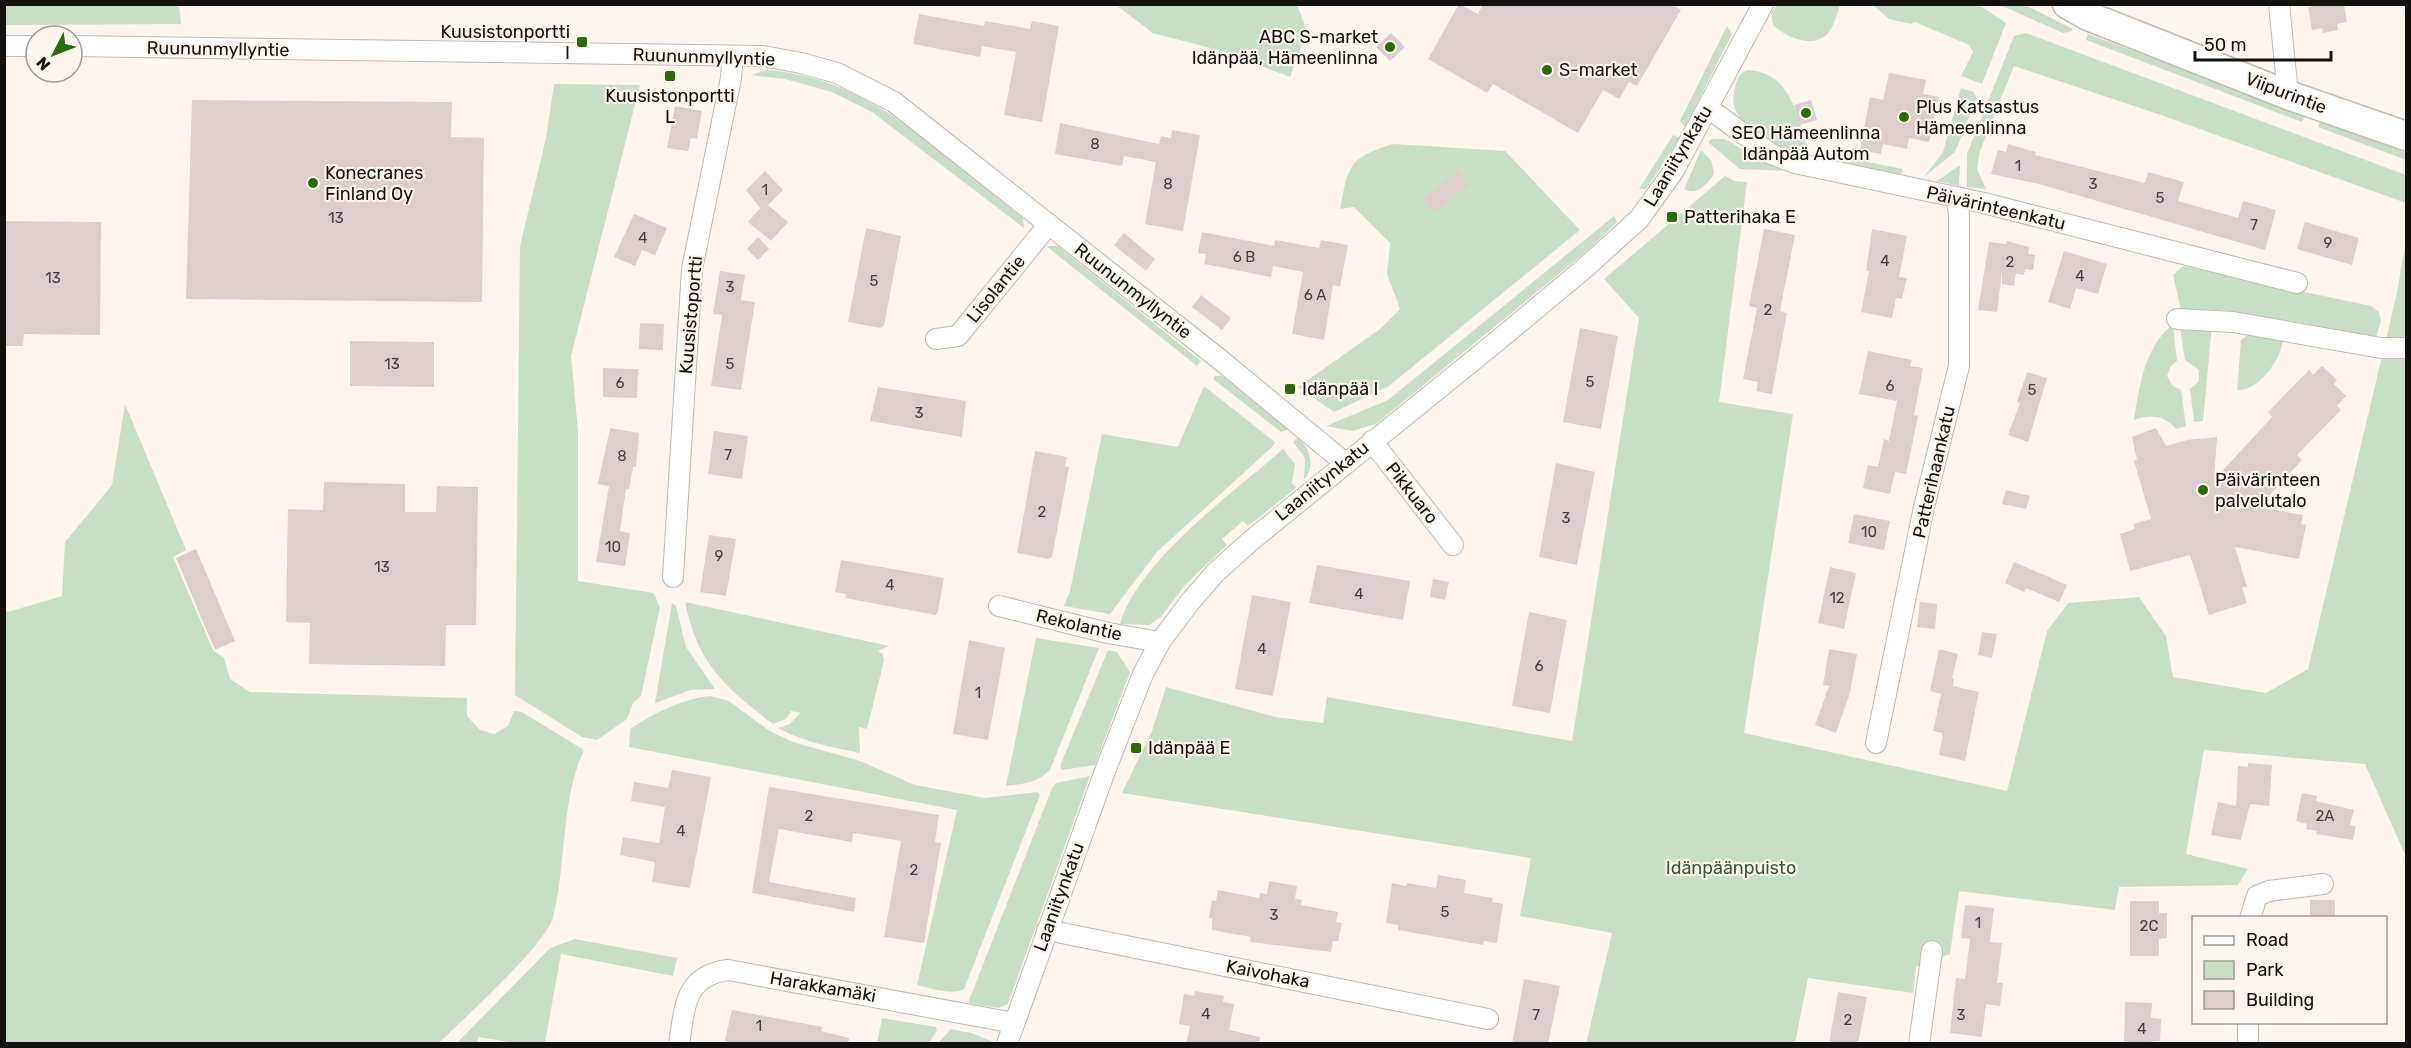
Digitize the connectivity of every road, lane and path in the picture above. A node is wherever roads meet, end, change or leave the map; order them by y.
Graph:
1 (1763, 4) edge
2 (2067, 4) edge
3 (2279, 4) edge
4 (4, 46) edge
5 (24, 46) edge
6 (84, 46) edge
7 (733, 56) junction
8 (2288, 95) junction
9 (1708, 108) junction
10 (2406, 136) edge
11 (1957, 197) junction
12 (1049, 224) junction
13 (2297, 284) dead end
14 (2177, 319) dead end
15 (936, 339) dead end
16 (2406, 348) edge
17 (1372, 441) junction
18 (1344, 462) junction
19 (1453, 545) dead end
20 (672, 577) dead end
21 (999, 606) dead end
22 (1160, 642) junction
23 (1876, 743) dead end
24 (2323, 884) dead end
25 (2251, 916) edge
26 (1047, 930) junction
27 (1932, 951) dead end
28 (1488, 1019) dead end
29 (1014, 1023) junction
30 (2248, 1024) edge
31 (679, 1044) edge
32 (1007, 1044) edge
33 (1919, 1044) edge
34 (2248, 1044) edge

1 - 9 street, Laaniitynkatu
2 - 8 main road, Viipurintie
3 - 8 street
4 - 5 street
6 - 7 street, Ruununmyllyntie
7 - 12 street, Ruununmyllyntie
7 - 20 street, Kuusistoportti
8 - 10 main road, Viipurintie
9 - 11 street, Päivärinteenkatu
9 - 17 street, Laaniitynkatu
11 - 13 street, Päivärinteenkatu
11 - 23 street, Patterihaankatu
12 - 15 street, Lisolantie
12 - 18 street, Ruununmyllyntie
14 - 16 street
17 - 18 street, Laaniitynkatu
17 - 19 street, Pikkuaro
18 - 22 street, Laaniitynkatu
21 - 22 street, Rekolantie
22 - 26 street, Laaniitynkatu
24 - 25 street
26 - 28 street, Kaivohaka
26 - 29 street, Laaniitynkatu
27 - 33 street
29 - 31 street, Harakkamäki
29 - 32 street, Laaniitynkatu
30 - 34 street

